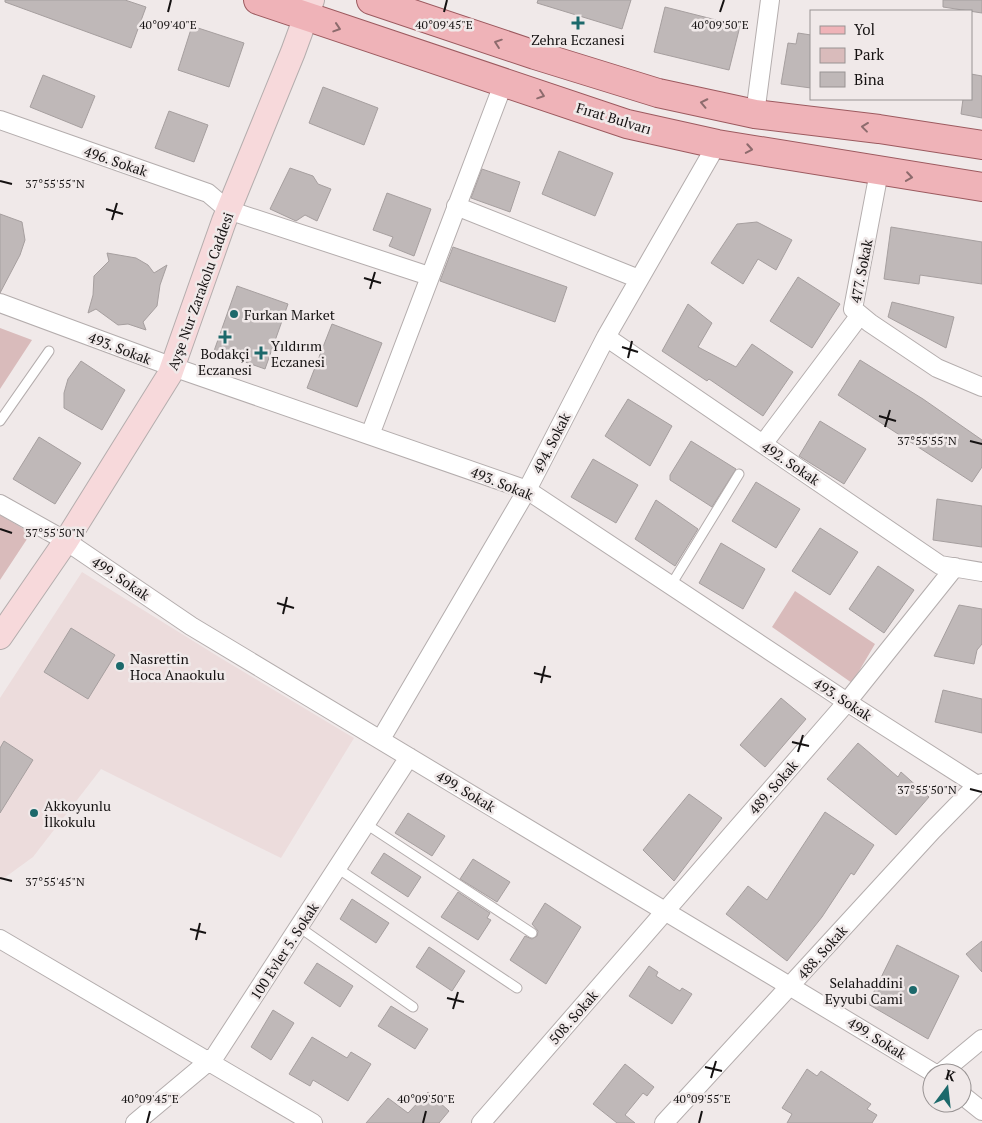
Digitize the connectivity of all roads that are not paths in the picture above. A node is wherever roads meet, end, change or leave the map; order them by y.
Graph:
1 (258, 0) edge
2 (371, 0) edge
3 (770, 0) edge
4 (309, 9) edge
5 (504, 82) junction
6 (755, 114) junction
7 (0, 120) edge
8 (717, 144) junction
9 (982, 144) edge
10 (879, 172) junction
11 (982, 187) edge
12 (456, 206) junction
13 (228, 210) junction
14 (429, 276) junction
15 (639, 279) junction
16 (0, 303) edge
17 (860, 315) junction
18 (606, 337) junction
19 (49, 351) dead end
20 (173, 367) junction
21 (982, 387) edge
22 (0, 421) edge
23 (370, 435) junction
24 (763, 444) junction
25 (739, 474) dead end
26 (527, 490) junction
27 (0, 504) edge
28 (66, 541) junction
29 (955, 567) junction
30 (982, 572) edge
31 (671, 585) junction
32 (0, 637) edge
33 (847, 702) junction
34 (381, 739) junction
35 (409, 757) junction
36 (979, 784) edge
37 (366, 824) junction
38 (338, 868) junction
39 (665, 912) junction
40 (299, 927) junction
41 (532, 932) dead end
42 (0, 939) edge
43 (792, 985) junction
44 (517, 988) dead end
45 (413, 1007) dead end
46 (982, 1039) edge
47 (209, 1062) junction
48 (953, 1063) edge
49 (922, 1066) edge
50 (972, 1103) edge
51 (982, 1111) edge
52 (135, 1123) edge
53 (313, 1123) edge
54 (481, 1123) edge
55 (664, 1123) edge

1 - 4 main road, Fırat Bulvarı
6 -> 2 main road
3 - 6 street
4 -> 5 main road, Fırat Bulvarı
4 - 13 street, Ayşe Nur Zarakolu Caddesi
5 -> 8 main road, Fırat Bulvarı
5 - 12 street
9 -> 6 main road
7 - 13 street, 496. Sokak
8 -> 10 main road, Fırat Bulvarı
8 - 15 street, 494. Sokak
10 -> 11 main road, Fırat Bulvarı
10 - 17 street, 477. Sokak
12 - 14 street
12 - 15 street
13 - 14 street
13 - 20 street, Ayşe Nur Zarakolu Caddesi
14 - 23 street
15 - 18 street, 494. Sokak
16 - 20 street, 493. Sokak
17 - 21 street, 477. Sokak
17 - 24 street
18 - 24 street, 492. Sokak
18 - 26 street, 494. Sokak
19 - 22 lane
20 - 23 street, 493. Sokak
20 - 28 street, Ayşe Nur Zarakolu Caddesi
23 - 26 street, 493. Sokak
24 - 29 street, 492. Sokak
25 - 31 lane
26 - 31 street, 493. Sokak
26 - 34 street, 494. Sokak
27 - 28 street, 499. Sokak
28 - 32 street, Ayşe Nur Zarakolu Caddesi
28 - 34 street, 499. Sokak
29 - 30 street, 492. Sokak
29 - 33 street, 489. Sokak
31 - 33 street, 493. Sokak
33 - 36 street, 493. Sokak
33 - 39 street, 489. Sokak
34 - 35 street, 499. Sokak
35 - 37 street, 100 Evler 5. Sokak
35 - 39 street, 499. Sokak
36 - 43 street, 488. Sokak
37 - 38 street, 100 Evler 5. Sokak
37 - 41 lane
38 - 40 street, 100 Evler 5. Sokak
38 - 44 lane
39 - 43 street, 499. Sokak
39 - 54 street, 508. Sokak
40 - 45 lane
40 - 47 street, 100 Evler 5. Sokak
42 - 47 street
43 - 49 street, 499. Sokak
43 - 55 street, 488. Sokak
46 - 48 street
47 - 52 street, 100 Evler 5. Sokak
47 - 53 street
50 - 51 street

